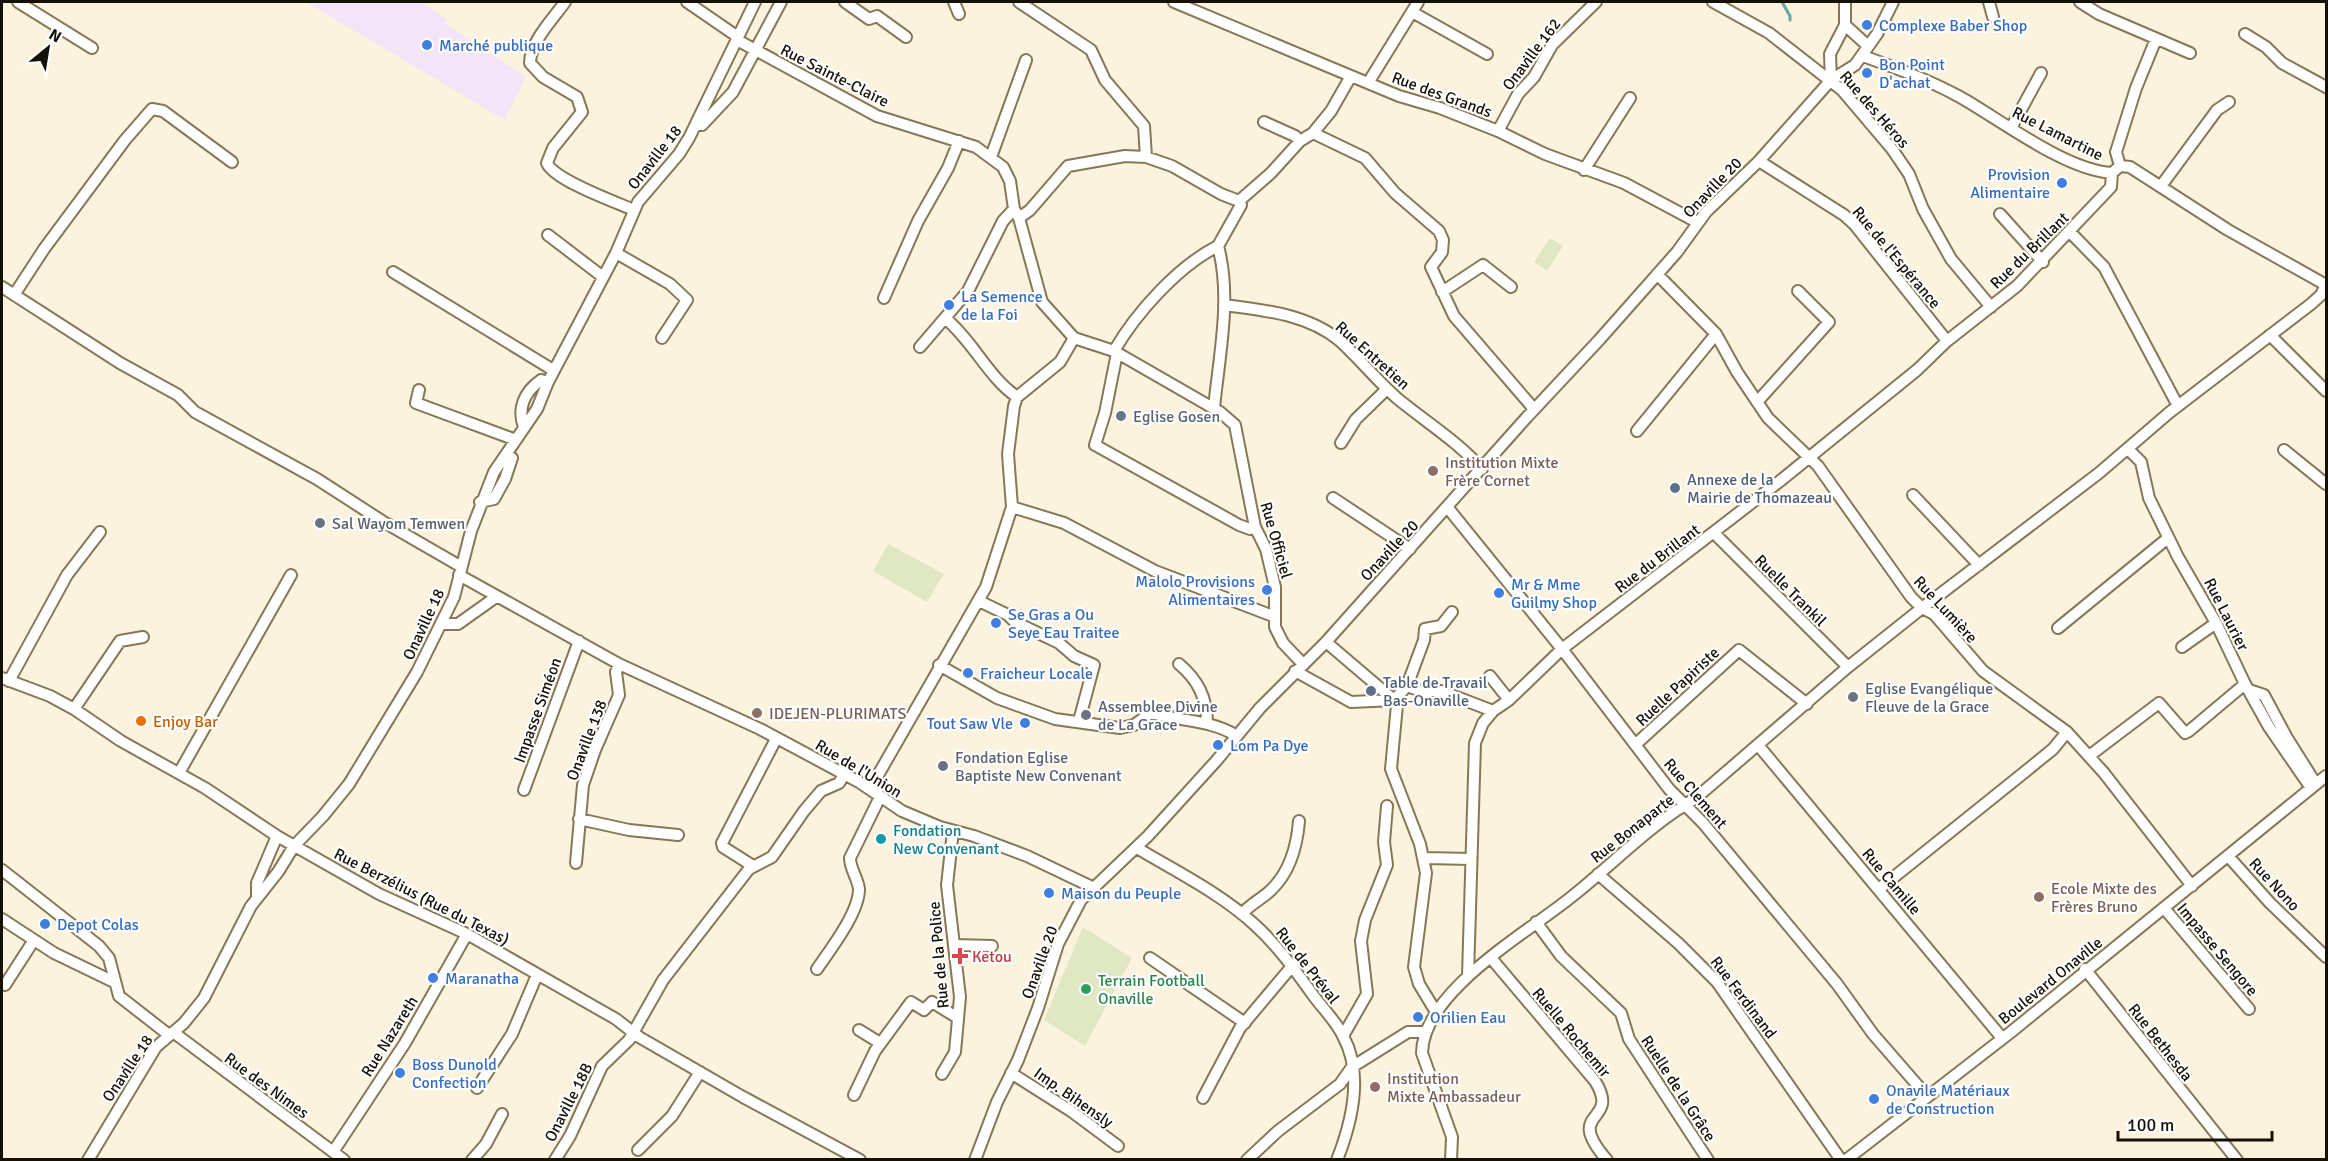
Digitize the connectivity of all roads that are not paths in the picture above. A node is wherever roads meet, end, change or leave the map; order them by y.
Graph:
1 (18, 2) edge
2 (565, 2) edge
3 (687, 2) edge
4 (755, 2) edge
5 (781, 2) edge
6 (845, 2) edge
7 (954, 2) edge
8 (1019, 2) edge
9 (1418, 2) edge
10 (1596, 2) edge
11 (1713, 2) edge
12 (1845, 2) edge
13 (1893, 2) edge
14 (1989, 2) edge
15 (2080, 2) edge
16 (1179, 3) edge
17 (1412, 12) junction
18 (959, 14) dead end
19 (1992, 17) dead end
20 (1845, 25) junction
21 (2245, 34) dead end
22 (906, 37) dead end
23 (738, 38) junction
24 (2156, 39) junction
25 (92, 48) dead end
26 (754, 50) junction
27 (1865, 51) junction
28 (2190, 53) dead end
29 (1487, 54) dead end
30 (1026, 60) dead end
31 (2041, 73) dead end
32 (1351, 76) junction
33 (1831, 80) junction
34 (1368, 83) junction
35 (2326, 87) edge
36 (1630, 98) dead end
37 (2229, 102) dead end
38 (1263, 122) dead end
39 (696, 125) junction
40 (2011, 128) junction
41 (1498, 131) junction
42 (1313, 133) junction
43 (959, 141) junction
44 (1300, 141) junction
45 (991, 157) junction
46 (1146, 157) junction
47 (1759, 160) junction
48 (232, 162) dead end
49 (2116, 169) junction
50 (1584, 170) junction
51 (2161, 186) junction
52 (1239, 201) junction
53 (634, 210) junction
54 (1017, 213) junction
55 (2000, 214) dead end
56 (1697, 222) junction
57 (2070, 232) junction
58 (548, 235) dead end
59 (1218, 246) junction
60 (616, 253) junction
61 (2043, 262) junction
62 (393, 272) dead end
63 (1658, 274) junction
64 (603, 277) junction
65 (2326, 285) edge
66 (2, 287) edge
67 (1511, 287) dead end
68 (1798, 291) dead end
69 (1442, 292) junction
70 (14, 296) junction
71 (884, 298) dead end
72 (1224, 305) junction
73 (1990, 307) junction
74 (946, 319) junction
75 (1716, 334) junction
76 (2270, 335) junction
77 (662, 338) dead end
78 (1074, 338) junction
79 (1947, 341) junction
80 (920, 347) dead end
81 (1116, 352) junction
82 (553, 370) junction
83 (548, 382) junction
84 (1387, 389) junction
85 (419, 390) dead end
86 (2326, 391) edge
87 (1017, 397) junction
88 (1757, 402) junction
89 (2178, 406) junction
90 (1214, 408) junction
91 (1534, 409) junction
92 (524, 427) junction
93 (1637, 431) dead end
94 (516, 440) junction
95 (1341, 443) dead end
96 (2128, 449) junction
97 (2284, 450) dead end
98 (512, 458) dead end
99 (1808, 458) junction
100 (1482, 469) junction
101 (2326, 484) edge
102 (1913, 495) dead end
103 (1333, 498) dead end
104 (480, 502) junction
105 (1012, 507) junction
106 (1448, 508) junction
107 (1255, 527) junction
108 (100, 532) dead end
109 (1714, 533) junction
110 (2168, 538) junction
111 (1410, 549) junction
112 (1978, 565) junction
113 (460, 570) junction
114 (291, 575) dead end
115 (496, 597) junction
116 (979, 601) junction
117 (1922, 608) junction
118 (1452, 612) dead end
119 (1273, 616) junction
120 (2216, 623) junction
121 (443, 624) junction
122 (2058, 628) dead end
123 (143, 637) dead end
124 (579, 641) junction
125 (1326, 642) junction
126 (2182, 647) dead end
127 (1562, 649) junction
128 (620, 664) junction
129 (1179, 664) dead end
130 (939, 665) junction
131 (1299, 667) junction
132 (1848, 667) junction
133 (1490, 676) dead end
134 (5, 679) edge
135 (1407, 686) junction
136 (2247, 687) junction
137 (1394, 700) junction
138 (1509, 700) junction
139 (1807, 704) junction
140 (74, 709) junction
141 (1493, 711) junction
142 (1079, 721) junction
143 (1207, 723) junction
144 (2067, 732) junction
145 (1237, 736) junction
146 (776, 739) junction
147 (1636, 744) junction
148 (1758, 745) junction
149 (2089, 756) junction
150 (179, 773) junction
151 (844, 776) junction
152 (2326, 776) edge
153 (2314, 786) junction
154 (870, 789) junction
155 (524, 790) dead end
156 (880, 797) junction
157 (1684, 805) junction
158 (1387, 806) dead end
159 (579, 819) junction
160 (1299, 821) dead end
161 (952, 831) junction
162 (678, 835) dead end
163 (277, 836) junction
164 (294, 846) junction
165 (1137, 848) junction
166 (2228, 856) junction
167 (1425, 858) junction
168 (1472, 860) junction
169 (576, 862) dead end
170 (753, 866) junction
171 (2, 870) edge
172 (1598, 874) junction
173 (2192, 886) junction
174 (1092, 887) junction
175 (1879, 889) junction
176 (257, 896) junction
177 (2164, 908) junction
178 (1242, 914) junction
179 (2, 919) edge
180 (1536, 922) junction
181 (467, 934) junction
182 (33, 940) junction
183 (954, 945) junction
184 (992, 946) dead end
185 (2326, 957) edge
186 (1150, 958) dead end
187 (1491, 958) junction
188 (1293, 965) junction
189 (818, 969) dead end
190 (2085, 969) junction
191 (537, 975) junction
192 (1468, 976) junction
193 (114, 982) junction
194 (4, 985) dead end
195 (2248, 1009) dead end
196 (1436, 1012) junction
197 (958, 1018) junction
198 (1245, 1023) junction
199 (859, 1029) dead end
200 (1424, 1032) junction
201 (633, 1033) junction
202 (171, 1034) junction
203 (1343, 1036) junction
204 (2002, 1038) junction
205 (880, 1044) junction
206 (1352, 1067) junction
207 (700, 1072) junction
208 (1011, 1073) junction
209 (942, 1074) dead end
210 (477, 1088) dead end
211 (854, 1095) dead end
212 (1926, 1095) junction
213 (1203, 1098) dead end
214 (502, 1114) dead end
215 (1118, 1146) dead end
216 (638, 1150) dead end
217 (333, 1152) junction
218 (88, 1160) edge
219 (344, 1160) edge
220 (472, 1160) edge
221 (555, 1160) edge
222 (860, 1160) edge
223 (975, 1160) edge
224 (1247, 1160) edge
225 (1337, 1160) edge
226 (1451, 1160) edge
227 (1607, 1160) edge
228 (1708, 1160) edge
229 (1844, 1160) edge
230 (2237, 1160) edge

1 - 25 street
2 - 53 street
3 - 23 street, Rue Sainte-Claire
4 - 23 street, Onaville 18
5 - 26 street
6 - 22 street
7 - 18 street
8 - 46 street
9 - 17 street
10 - 41 street, Onaville 162
11 - 33 street, Rue des Héros
12 - 20 street
13 - 27 street, Onaville 20
14 - 19 street
15 - 24 street
16 - 32 street, Rue des Grands
17 - 29 street
17 - 34 street
20 - 27 street
20 - 33 street
21 - 35 street
23 - 26 street, Rue Sainte-Claire
23 - 39 street, Onaville 18
24 - 28 street
24 - 49 street
26 - 39 street
26 - 43 street, Rue Sainte-Claire
27 - 33 street, Onaville 20
27 - 40 street, Rue Lamartine
30 - 45 street
31 - 40 street
32 - 34 street, Rue des Grands
32 - 42 street
33 - 47 street, Onaville 20
33 - 73 street, Rue des Héros
34 - 41 street, Rue des Grands
36 - 50 street
37 - 51 street
38 - 44 street
39 - 53 street, Onaville 18
40 - 49 street, Rue Lamartine
41 - 50 street, Rue des Grands
42 - 44 street
42 - 69 street
43 - 45 street, Rue Sainte-Claire
43 - 71 street
44 - 52 street
45 - 54 street, Rue Sainte-Claire
46 - 52 street
46 - 54 street
47 - 56 street, Onaville 20
47 - 79 street, Rue de l'Espérance
48 - 70 street
49 - 51 street, Rue Lamartine
49 - 57 street, Rue du Brillant
50 - 56 street, Rue des Grands
51 - 65 street, Rue Lamartine
52 - 59 street
53 - 60 street, Onaville 18
54 - 74 street
54 - 78 street, Rue Sainte-Claire
55 - 61 street
56 - 63 street, Onaville 20
57 - 61 street, Rue du Brillant
57 - 89 street
58 - 64 street
59 - 72 street
59 - 81 street
60 - 64 street, Onaville 18
60 - 77 street
61 - 73 street, Rue du Brillant
62 - 82 street
63 - 75 street, Rue Lumière
63 - 91 street, Onaville 20
64 - 82 street, Onaville 18
65 - 76 street, Rue Bonaparte
66 - 70 street, Rue de l'Union
67 - 69 street
68 - 88 street
69 - 91 street
70 - 113 street, Rue de l'Union
72 - 84 street, Rue Entretien
72 - 90 street
73 - 79 street, Rue du Brillant
74 - 80 street
74 - 87 street
75 - 88 street, Rue Lumière
75 - 93 street
76 - 86 street
76 - 89 street, Rue Bonaparte
78 - 81 street
78 - 87 street
79 - 99 street, Rue du Brillant
81 - 90 street
81 - 107 street
82 - 83 street, Onaville 18
83 - 92 street, Onaville 18
83 - 92 street
84 - 95 street
84 - 100 street, Rue Entretien
85 - 94 street
87 - 105 street
88 - 99 street, Rue Lumière
89 - 96 street, Rue Bonaparte
90 - 107 street, Rue Officiel
91 - 100 street, Onaville 20
92 - 94 street, Onaville 18
94 - 104 street, Onaville 18
96 - 110 street, Rue Laurier
96 - 112 street, Rue Bonaparte
97 - 101 street
98 - 104 street
99 - 109 street, Rue du Brillant
99 - 117 street, Rue Lumière
100 - 106 street, Onaville 20
102 - 112 street
103 - 111 street
104 - 113 street, Onaville 18
105 - 116 street
105 - 119 street
106 - 111 street, Onaville 20
106 - 127 street, Rue Clement
107 - 119 street, Rue Officiel
108 - 134 street
109 - 127 street, Rue du Brillant
109 - 132 street, Ruelle Trankil
110 - 120 street, Rue Laurier
110 - 122 street
111 - 125 street, Onaville 20
112 - 117 street, Rue Bonaparte
113 - 115 street, Rue de l'Union
113 - 121 street, Onaville 18
114 - 150 street
115 - 121 street
115 - 124 street, Rue de l'Union
116 - 130 street
116 - 142 street
117 - 132 street, Rue Bonaparte
117 - 144 street, Rue Lumière
118 - 135 street
119 - 131 street, Rue Officiel
120 - 126 street
120 - 136 street, Rue Laurier
121 - 164 street, Onaville 18
123 - 140 street
124 - 128 street, Rue de l'Union
124 - 155 street, Impasse Siméon
125 - 131 street, Onaville 20
125 - 137 street
127 - 138 street, Rue du Brillant
127 - 147 street, Rue Clement
128 - 146 street, Rue de l'Union
128 - 159 street, Onaville 138
129 - 143 street
130 - 142 street
130 - 154 street
131 - 137 street, Rue Officiel
131 - 145 street, Onaville 20
132 - 139 street, Rue Bonaparte
133 - 138 street
134 - 140 street, Rue Berzélius (Rue du Texas)
135 - 137 street
135 - 141 street
136 - 149 street
136 - 153 street, Rue Laurier
137 - 167 street
138 - 141 street, Rue du Brillant
139 - 147 street, Ruelle Papiriste
139 - 148 street, Rue Bonaparte
140 - 150 street, Rue Berzélius (Rue du Texas)
141 - 168 street, Rue du Brillant
142 - 143 street
143 - 145 street
144 - 149 street, Rue Lumière
144 - 175 street
145 - 165 street, Onaville 20
146 - 151 street, Rue de l'Union
146 - 170 street
147 - 157 street, Rue Clement
148 - 157 street, Rue Bonaparte
148 - 175 street, Rue Camille
149 - 173 street, Rue Lumière
150 - 163 street, Rue Berzélius (Rue du Texas)
151 - 154 street, Rue de l'Union
151 - 170 street
152 - 153 street, Boulevard Onaville
153 - 166 street, Boulevard Onaville
154 - 156 street, Rue de l'Union
156 - 161 street, Rue de l'Union
156 - 189 street
157 - 172 street, Rue Bonaparte
157 - 212 street, Rue Clement
158 - 203 street
159 - 162 street
159 - 169 street, Onaville 138
160 - 178 street
161 - 174 street, Rue de l'Union
161 - 183 street, Rue de la Police
163 - 164 street, Rue Berzélius (Rue du Texas)
163 - 176 street
164 - 176 street, Onaville 18
164 - 181 street, Rue Berzélius (Rue du Texas)
165 - 174 street, Onaville 20
165 - 178 street, Rue de Préval
166 - 173 street, Boulevard Onaville
166 - 185 street, Rue Nono
167 - 168 street
167 - 196 street
168 - 192 street, Rue du Brillant
170 - 201 street, Onaville 18B
171 - 193 street
172 - 180 street, Rue Bonaparte
172 - 229 street, Rue Ferdinand
173 - 177 street, Boulevard Onaville
174 - 208 street, Onaville 20
175 - 204 street, Rue Camille
176 - 202 street, Onaville 18
177 - 190 street, Boulevard Onaville
177 - 195 street, Impasse Sengore
178 - 188 street, Rue de Préval
179 - 182 street
180 - 187 street, Rue Bonaparte
180 - 228 street, Ruelle de la Grâce
181 - 191 street, Rue Berzélius (Rue du Texas)
181 - 217 street, Rue Nazareth
182 - 193 street
182 - 194 street
183 - 184 street
183 - 197 street, Rue de la Police
186 - 198 street
187 - 192 street, Rue Bonaparte
187 - 227 street, Ruelle Rochemir
188 - 198 street
188 - 203 street, Rue de Préval
190 - 204 street, Boulevard Onaville
190 - 230 street, Rue Bethesda
191 - 201 street, Rue Berzélius (Rue du Texas)
191 - 210 street
192 - 196 street, Rue Bonaparte
193 - 202 street, Rue des Nimes
196 - 200 street, Rue Bonaparte
197 - 205 street
197 - 209 street, Rue de la Police
198 - 213 street
199 - 205 street
200 - 206 street
200 - 226 street
201 - 207 street, Rue Berzélius (Rue du Texas)
201 - 221 street, Onaville 18B
202 - 217 street, Rue des Nimes
202 - 218 street, Onaville 18
203 - 206 street, Rue de Préval
204 - 212 street, Boulevard Onaville
205 - 211 street
206 - 224 street
206 - 225 street, Rue de Préval
207 - 216 street
207 - 222 street, Rue Berzélius (Rue du Texas)
208 - 215 street, Imp. Bihensly
208 - 223 street, Onaville 20
212 - 229 street, Boulevard Onaville
214 - 220 street
217 - 219 street, Rue des Nimes

